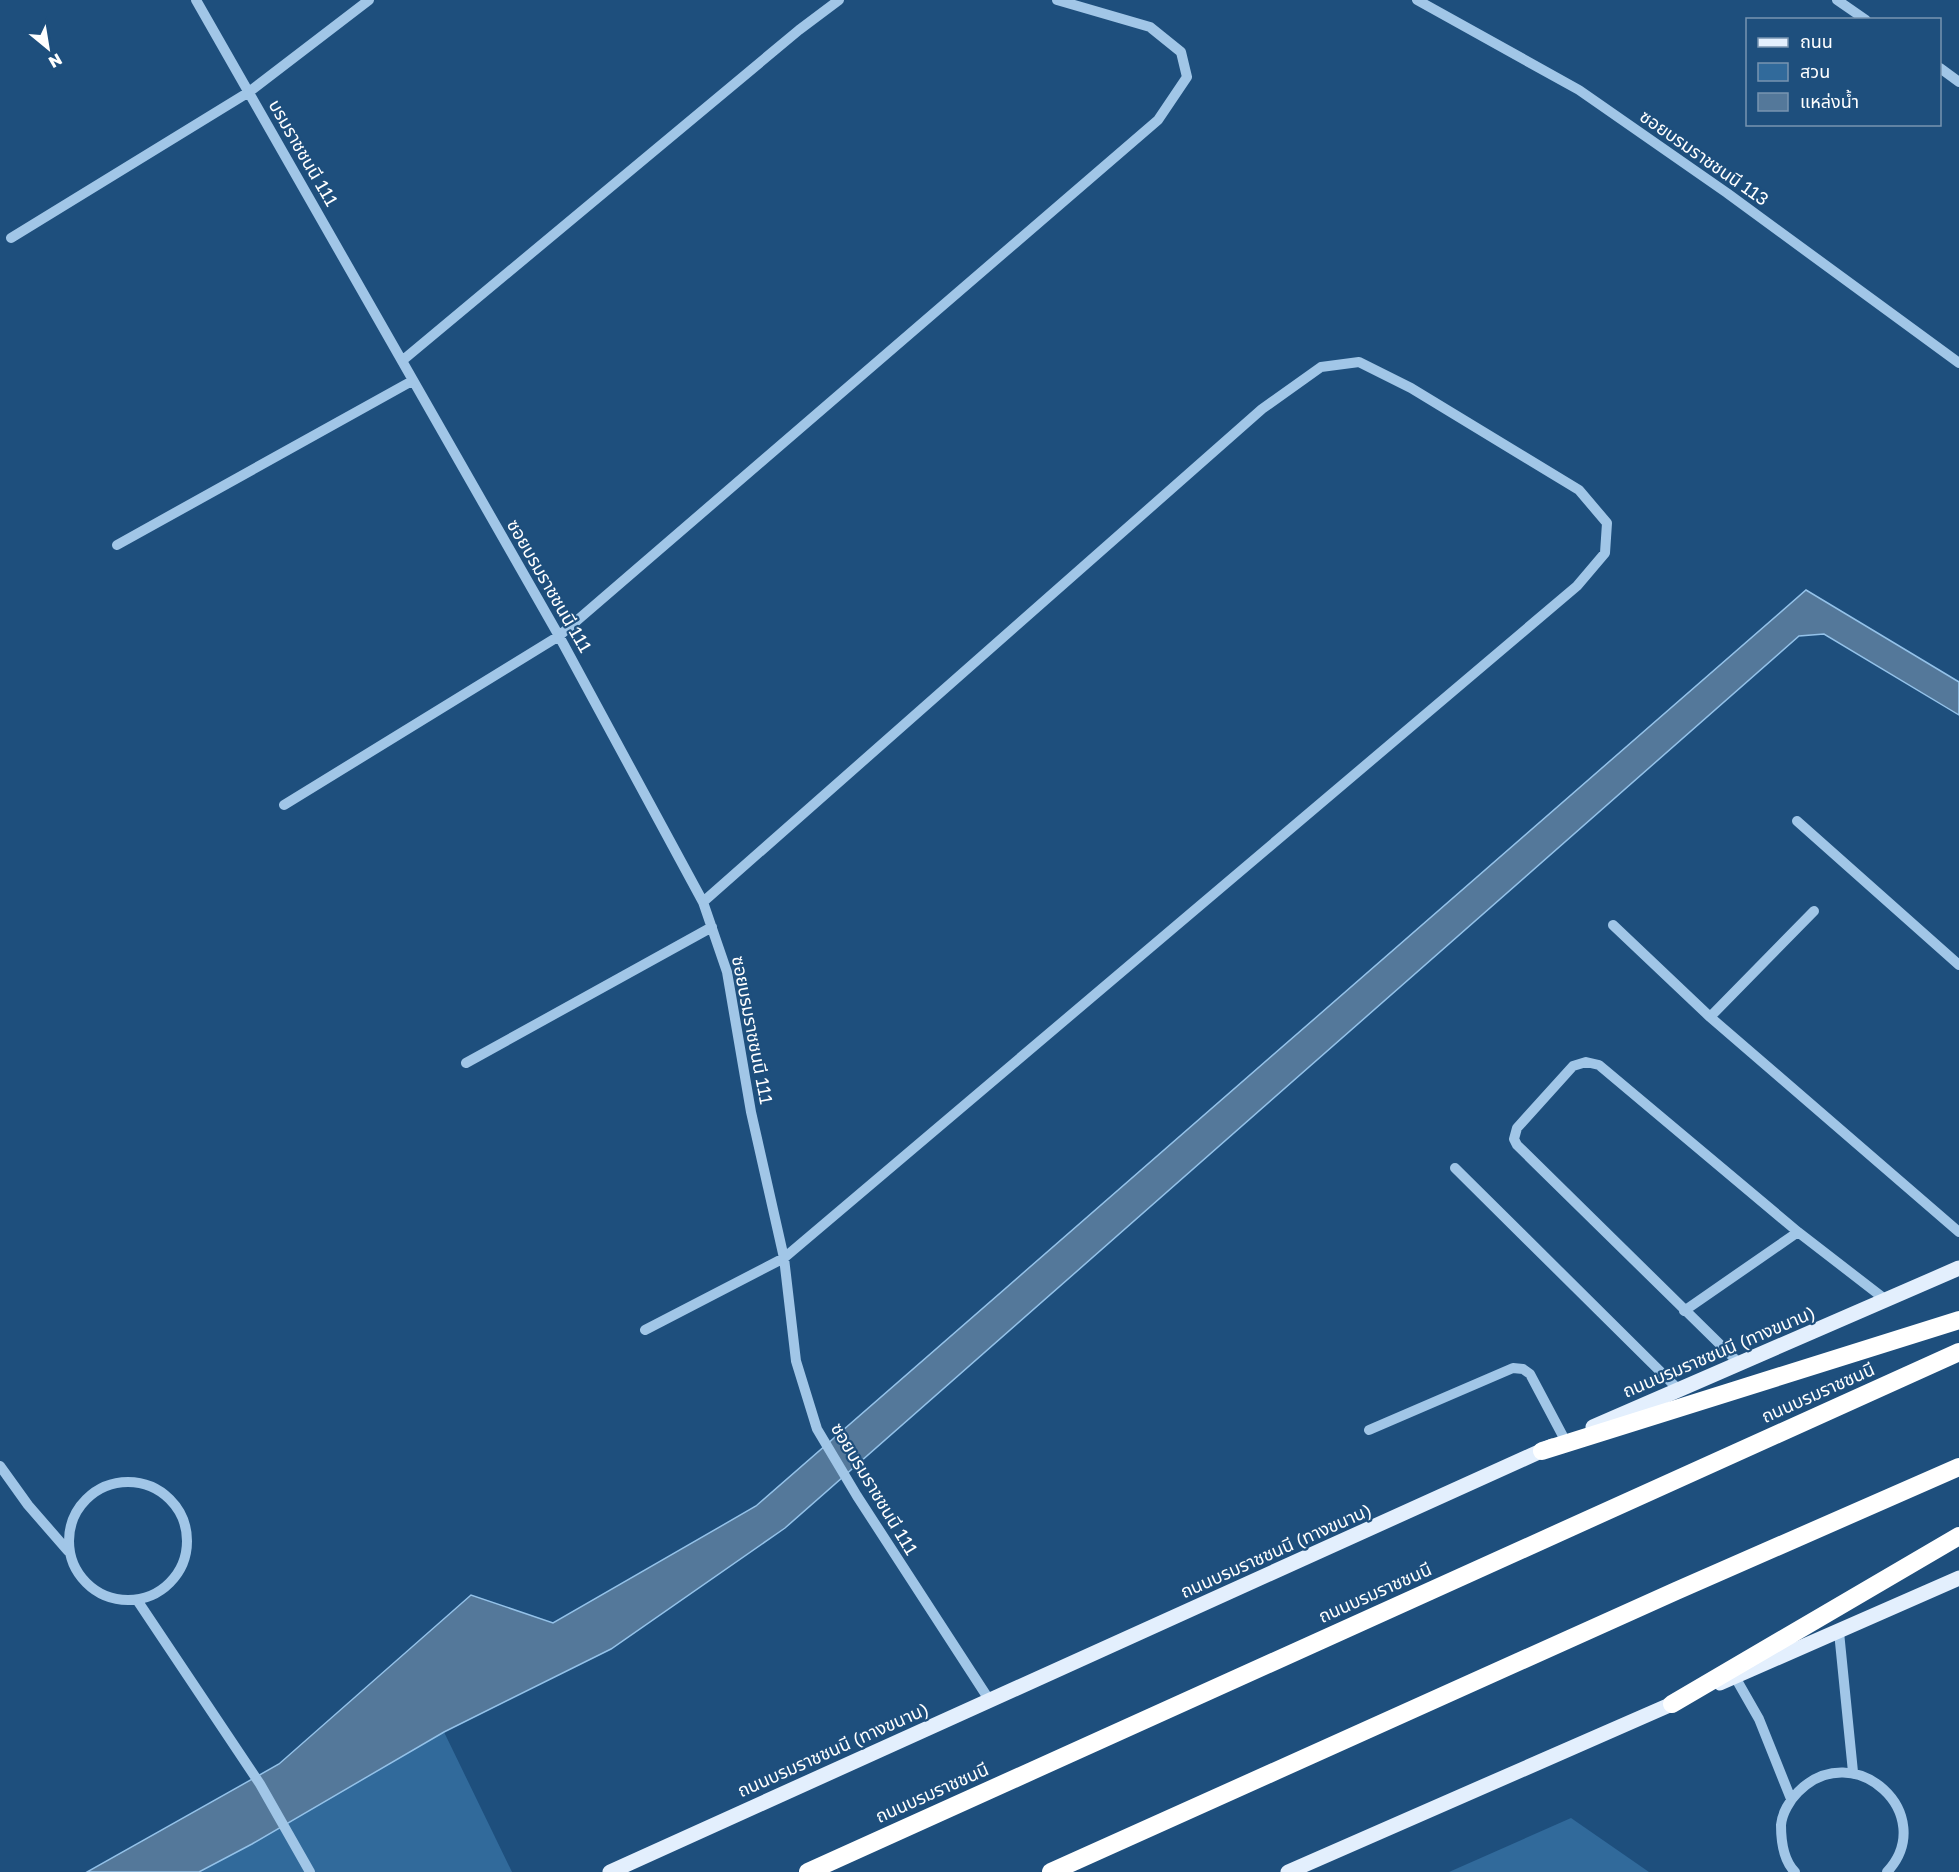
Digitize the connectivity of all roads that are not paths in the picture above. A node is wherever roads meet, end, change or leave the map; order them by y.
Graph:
1 (196, 0) edge
2 (369, 0) edge
3 (839, 0) edge
4 (1057, 0) edge
5 (1417, 0) edge
6 (1838, 0) edge
7 (1863, 18) edge
8 (1941, 70) edge
9 (1959, 82) edge
10 (249, 92) junction
11 (11, 238) dead end
12 (381, 321) joint
13 (403, 360) junction
14 (1959, 363) edge
15 (412, 381) junction
16 (117, 545) dead end
17 (559, 636) junction
18 (284, 805) dead end
19 (1797, 821) dead end
20 (703, 902) junction
21 (1814, 911) dead end
22 (1613, 926) dead end
23 (712, 927) junction
24 (1959, 964) edge
25 (1710, 1017) junction
26 (466, 1063) dead end
27 (1455, 1168) dead end
28 (1798, 1232) junction
29 (1959, 1232) edge
30 (784, 1258) junction
31 (1959, 1268) edge
32 (1886, 1300) junction
33 (1684, 1311) junction
34 (1959, 1320) edge
35 (645, 1330) dead end
36 (1959, 1352) edge
37 (1740, 1364) junction
38 (1678, 1390) junction
39 (1369, 1430) dead end
40 (1565, 1440) junction
41 (1542, 1451) junction
42 (0, 1466) edge
43 (1959, 1467) edge
44 (1959, 1536) edge
45 (68, 1551) junction
46 (1959, 1578) edge
47 (137, 1600) junction
48 (1839, 1632) junction
49 (1735, 1677) junction
50 (990, 1701) junction
51 (1672, 1704) junction
52 (1853, 1772) junction
53 (1791, 1799) junction
54 (1894, 1869) edge
55 (310, 1872) edge
56 (610, 1872) edge
57 (808, 1872) edge
58 (1051, 1872) edge
59 (1288, 1872) edge
60 (1795, 1872) edge

1 - 10 street, บรมราชชนนี 111
2 - 10 street
3 - 13 street
4 - 17 street
5 - 14 street, ซอยบรมราชชนนี 113
6 - 7 street
8 - 9 street
10 - 11 street
10 - 12 street, บรมราชชนนี 111
12 - 13 street, ซอยบรมราชชนนี 111
13 - 15 street, ซอยบรมราชชนนี 111
15 - 16 street
15 - 17 street, ซอยบรมราชชนนี 111
17 - 18 street
17 - 20 street, ซอยบรมราชชนนี 111
19 - 24 street
20 - 23 street, ซอยบรมราชชนนี 111
20 - 30 street
21 - 25 street
22 - 25 street
23 - 26 street
23 - 30 street, ซอยบรมราชชนนี 111
25 - 29 street
27 - 38 street
28 - 32 street
28 - 33 street
28 - 33 street
30 - 35 street
30 - 50 street, ซอยบรมราชชนนี 111
31 - 32 main road, ถนนบรมราชชนนี (ทางขนาน)
32 - 37 main road, ถนนบรมราชชนนี (ทางขนาน)
33 - 37 street
34 - 41 highway
36 - 57 highway, ถนนบรมราชชนนี
37 - 38 main road, ถนนบรมราชชนนี (ทางขนาน)
38 - 40 main road, ถนนบรมราชชนนี (ทางขนาน)
39 - 40 street
40 - 41 main road, ถนนบรมราชชนนี (ทางขนาน)
41 - 50 main road, ถนนบรมราชชนนี (ทางขนาน)
42 - 45 street
43 - 58 highway
44 - 51 highway
45 - 47 street
45 - 47 street
46 - 48 main road
47 - 55 street
48 - 49 main road
48 - 52 street
49 - 51 main road
49 - 53 street
50 - 56 main road, ถนนบรมราชชนนี (ทางขนาน)
51 - 59 main road
52 - 53 street
52 - 54 street
53 - 60 street

